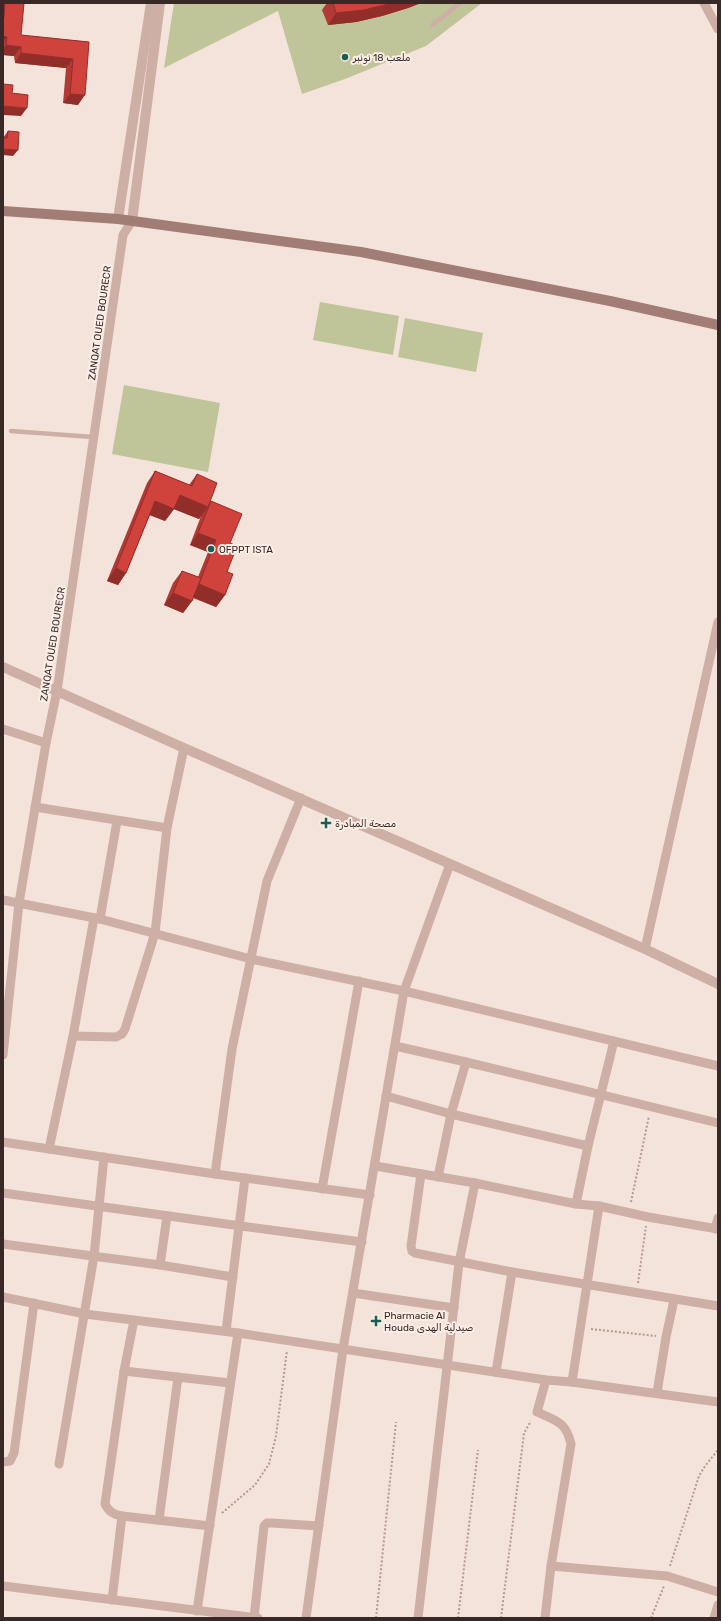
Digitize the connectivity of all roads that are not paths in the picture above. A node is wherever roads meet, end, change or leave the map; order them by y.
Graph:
1 (151, 3) edge
2 (160, 3) edge
3 (460, 3) edge
4 (704, 3) edge
5 (432, 25) dead end
6 (718, 29) edge
7 (3, 211) edge
8 (118, 219) junction
9 (132, 221) junction
10 (123, 235) junction
11 (718, 325) edge
12 (11, 431) dead end
13 (93, 437) junction
14 (718, 622) edge
15 (3, 666) edge
16 (57, 691) junction
17 (3, 729) edge
18 (46, 742) junction
19 (184, 748) junction
20 (301, 798) junction
21 (35, 806) junction
22 (117, 820) junction
23 (167, 828) junction
24 (450, 864) junction
25 (3, 900) edge
26 (19, 903) junction
27 (97, 918) junction
28 (155, 933) junction
29 (645, 949) junction
30 (251, 959) junction
31 (360, 981) junction
32 (718, 984) edge
33 (404, 991) junction
34 (73, 1036) junction
35 (614, 1041) junction
36 (395, 1046) junction
37 (3, 1055) edge
38 (466, 1062) junction
39 (718, 1066) edge
40 (600, 1095) junction
41 (386, 1096) junction
42 (451, 1114) junction
43 (718, 1123) edge
44 (3, 1142) edge
45 (588, 1146) junction
46 (49, 1149) junction
47 (104, 1157) junction
48 (375, 1166) junction
49 (215, 1174) junction
50 (421, 1174) junction
51 (438, 1177) junction
52 (245, 1178) junction
53 (475, 1183) junction
54 (322, 1189) junction
55 (3, 1193) edge
56 (370, 1196) junction
57 (576, 1204) junction
58 (98, 1205) junction
59 (599, 1206) junction
60 (167, 1216) junction
61 (718, 1218) edge
62 (240, 1226) junction
63 (717, 1229) edge
64 (362, 1242) junction
65 (3, 1244) edge
66 (94, 1256) junction
67 (459, 1263) junction
68 (160, 1266) junction
69 (512, 1272) junction
70 (233, 1277) junction
71 (588, 1285) junction
72 (353, 1293) junction
73 (3, 1296) edge
74 (674, 1300) junction
75 (34, 1303) junction
76 (718, 1306) edge
77 (454, 1308) junction
78 (85, 1314) junction
79 (134, 1320) junction
80 (226, 1331) junction
81 (238, 1333) junction
82 (344, 1349) junction
83 (447, 1365) junction
84 (124, 1371) junction
85 (496, 1372) junction
86 (178, 1377) junction
87 (546, 1380) junction
88 (572, 1382) junction
89 (230, 1383) junction
90 (657, 1393) junction
91 (718, 1402) edge
92 (3, 1462) edge
93 (59, 1464) dead end
94 (122, 1516) junction
95 (159, 1520) junction
96 (210, 1524) junction
97 (319, 1526) junction
98 (551, 1566) junction
99 (3, 1586) edge
100 (718, 1592) edge
101 (112, 1600) junction
102 (718, 1605) edge
103 (179, 1608) junction
104 (197, 1610) junction
105 (216, 1615) edge
106 (177, 1618) edge
107 (254, 1618) edge
108 (258, 1618) edge
109 (306, 1618) edge
110 (418, 1618) edge
111 (545, 1618) edge
112 (714, 1618) edge

1 - 8 street
2 - 9 street
3 - 5 lane
4 - 6 street
7 - 8 main road
8 - 9 main road
8 - 10 street, ZANQAT OUED BOURECR
9 - 10 street, ZANQAT OUED BOURECR
9 - 11 main road
10 - 13 street, ZANQAT OUED BOURECR
12 - 13 lane
13 - 16 street, ZANQAT OUED BOURECR
14 - 29 street
15 - 16 street
16 - 18 street, ZANQAT OUED BOURECR
16 - 19 street
17 - 18 street
18 - 21 street, ZANQAT OUED BOURECR
19 - 20 street
19 - 23 street
20 - 24 street
20 - 30 street
21 - 22 street
21 - 26 street, ZANQAT OUED BOURECR
22 - 23 street
22 - 27 street
23 - 28 street
24 - 29 street
24 - 33 street
25 - 26 street
26 - 27 street
26 - 37 street, ZANQAT OUED BOURECR
27 - 28 street
27 - 34 street
28 - 30 street
28 - 34 street
29 - 32 street
30 - 31 street
30 - 49 street
31 - 33 street
31 - 54 street
33 - 35 street
33 - 36 street
34 - 46 street
35 - 39 street
35 - 40 street
36 - 38 street
36 - 41 street
38 - 40 street
38 - 42 street
40 - 43 street
40 - 45 street
41 - 42 street
41 - 48 street
42 - 45 street
42 - 51 street
44 - 46 street
45 - 57 street
46 - 47 street
47 - 49 street
47 - 58 street
48 - 50 street
48 - 56 street
49 - 52 street
50 - 51 street
50 - 67 street
51 - 53 street
52 - 54 street
52 - 62 street
53 - 57 street
53 - 67 street
54 - 56 street
55 - 58 street
56 - 64 street
57 - 59 street
58 - 60 street
58 - 66 street
59 - 63 street
59 - 71 street
60 - 62 street
60 - 68 street
61 - 63 street
62 - 64 street
62 - 70 street
64 - 72 street
65 - 66 street
66 - 68 street
66 - 78 street
67 - 69 street
67 - 77 street
68 - 70 street
69 - 71 street
69 - 85 street
70 - 80 street
71 - 74 street
71 - 88 street
72 - 77 street
72 - 82 street
73 - 75 street
74 - 76 street
74 - 90 street
75 - 78 street
75 - 92 street
77 - 83 street
78 - 79 street
78 - 93 street
79 - 80 street
79 - 84 street
80 - 81 street
81 - 82 street
81 - 89 street
82 - 83 street
82 - 97 street
83 - 85 street
83 - 110 street
84 - 86 street
84 - 94 street
85 - 87 street
86 - 89 street
86 - 95 street
87 - 88 street
87 - 98 street
88 - 90 street
89 - 96 street
90 - 91 street
94 - 95 street
94 - 101 street
95 - 96 street
96 - 104 street
97 - 107 street
97 - 109 street
98 - 100 street
98 - 111 street
99 - 101 street
101 - 103 street
102 - 112 street
103 - 104 street
103 - 106 street
104 - 105 street
105 - 107 street
107 - 108 street

